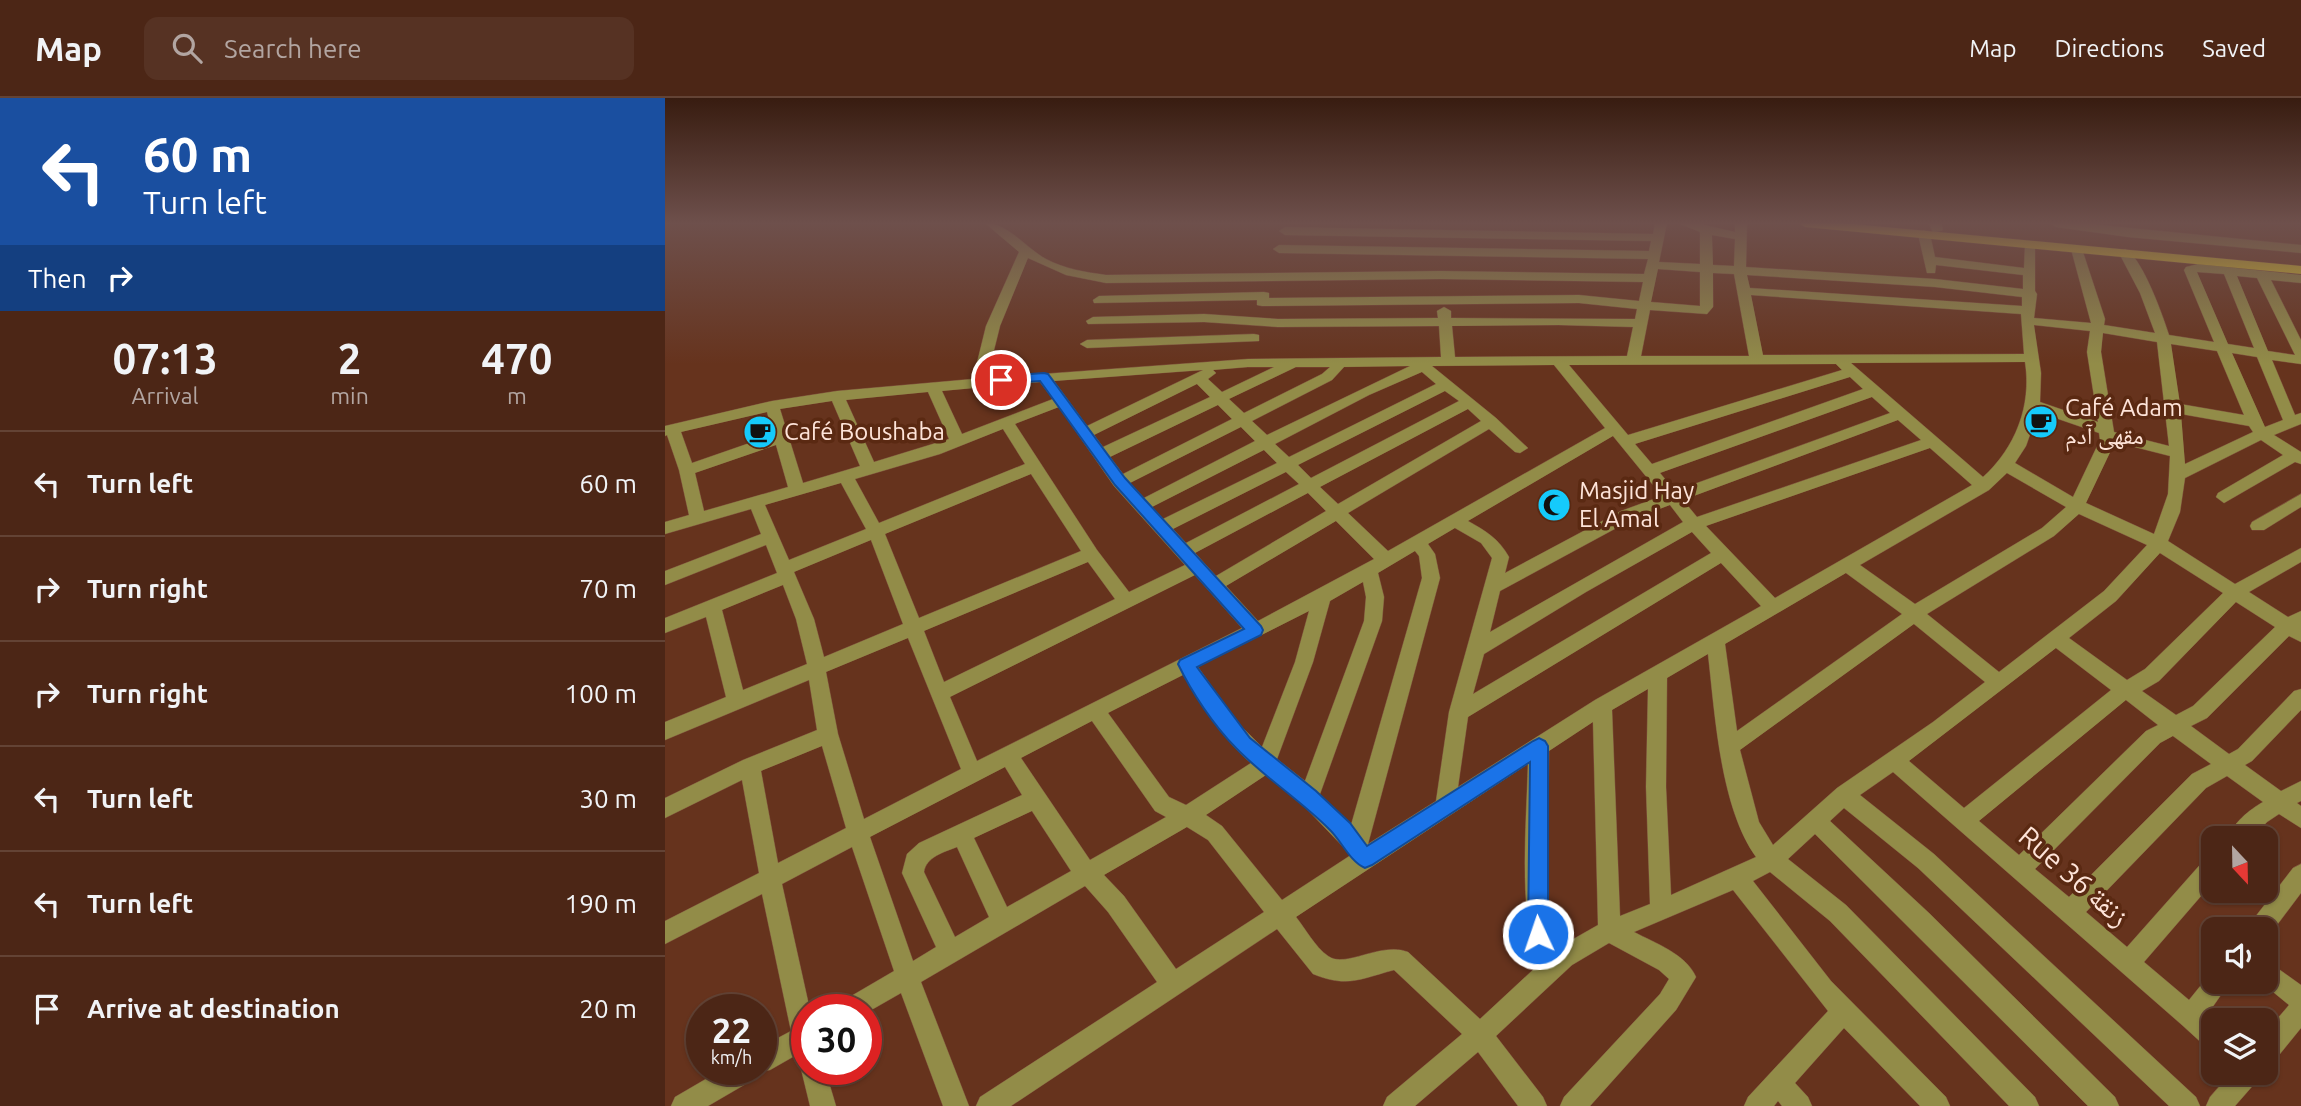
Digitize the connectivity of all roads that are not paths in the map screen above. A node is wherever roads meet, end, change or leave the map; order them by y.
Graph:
1 (1017, 270) edge
2 (1063, 270) edge
3 (1195, 270) edge
4 (1272, 270) edge
5 (1377, 270) edge
6 (1440, 270) edge
7 (1557, 270) edge
8 (1651, 270) edge
9 (1706, 270) edge
10 (1724, 270) edge
11 (1932, 270) edge
12 (2014, 270) edge
13 (2083, 270) edge
14 (2133, 270) edge
15 (2193, 270) edge
16 (2214, 270) edge
17 (2250, 270) edge
18 (1740, 271) junction
19 (2030, 272) joint
20 (2229, 272) junction
21 (1440, 275) junction
22 (2262, 275) junction
23 (2301, 277) edge
24 (1107, 279) junction
25 (1935, 283) junction
26 (1744, 291) junction
27 (1263, 299) junction
28 (1099, 300) junction
29 (1444, 302) junction
30 (1940, 304) junction
31 (1643, 306) junction
32 (2029, 309) junction
33 (1093, 321) junction
34 (1257, 321) junction
35 (1445, 322) junction
36 (1639, 323) junction
37 (2097, 329) junction
38 (1254, 338) junction
39 (2163, 338) junction
40 (2222, 349) junction
41 (2301, 353) edge
42 (2263, 355) junction
43 (1837, 358) junction
44 (2031, 358) junction
45 (1083, 359) junction
46 (1757, 359) junction
47 (1448, 360) junction
48 (2301, 360) edge
49 (1340, 361) junction
50 (1559, 361) junction
51 (1633, 361) junction
52 (1296, 362) junction
53 (1248, 363) junction
54 (1418, 363) junction
55 (1226, 364) junction
56 (1851, 372) junction
57 (1044, 377) junction
58 (1199, 378) junction
59 (979, 382) junction
60 (1447, 384) junction
61 (933, 387) junction
62 (1873, 391) junction
63 (837, 396) junction
64 (1220, 398) junction
65 (1059, 402) junction
66 (1469, 402) junction
67 (2033, 405) junction
68 (772, 406) junction
69 (2173, 408) junction
70 (1901, 414) junction
71 (2296, 420) edge
72 (1243, 421) junction
73 (1491, 421) junction
74 (1007, 423) junction
75 (1616, 428) junction
76 (2258, 428) junction
77 (669, 429) edge
78 (1083, 433) junction
79 (2107, 433) junction
80 (780, 438) junction
81 (1627, 441) junction
82 (1933, 441) junction
83 (958, 442) junction
84 (1265, 443) junction
85 (1520, 448) dead end
86 (2177, 453) junction
87 (1100, 455) junction
88 (2298, 457) edge
89 (1286, 464) junction
90 (2006, 465) junction
91 (1035, 466) junction
92 (869, 468) junction
93 (687, 470) junction
94 (1651, 470) junction
95 (845, 475) junction
96 (2177, 475) junction
97 (1120, 482) junction
98 (1308, 486) junction
99 (1983, 486) junction
100 (797, 489) junction
101 (1673, 496) junction
102 (2224, 497) dead end
103 (2301, 500) edge
104 (755, 502) junction
105 (1141, 506) junction
106 (2077, 506) junction
107 (1335, 513) junction
108 (698, 519) junction
109 (1454, 520) junction
110 (1695, 524) junction
111 (2258, 526) dead end
112 (665, 528) edge
113 (1160, 528) junction
114 (874, 532) junction
115 (769, 537) junction
116 (1417, 541) junction
117 (2158, 543) junction
118 (1183, 552) junction
119 (1091, 554) junction
120 (1722, 554) junction
121 (2301, 554) edge
122 (1386, 560) junction
123 (1847, 565) junction
124 (1196, 567) junction
125 (1369, 570) junction
126 (786, 572) junction
127 (665, 578) edge
128 (1214, 585) junction
129 (1495, 586) junction
130 (2235, 592) junction
131 (1322, 597) junction
132 (1126, 601) junction
133 (712, 607) junction
134 (1773, 607) junction
135 (1914, 614) junction
136 (665, 626) edge
137 (2297, 626) edge
138 (915, 628) junction
139 (1255, 630) junction
140 (2055, 638) junction
141 (1715, 640) junction
142 (1477, 649) junction
143 (1186, 664) junction
144 (817, 668) junction
145 (1658, 673) junction
146 (1998, 682) junction
147 (2128, 691) junction
148 (939, 693) junction
149 (2301, 697) edge
150 (736, 701) junction
151 (1602, 706) junction
152 (1095, 710) junction
153 (1459, 712) junction
154 (2176, 726) junction
155 (665, 731) edge
156 (828, 734) junction
157 (1539, 746) junction
158 (1729, 747) junction
159 (1008, 755) junction
160 (1893, 760) junction
161 (1266, 763) junction
162 (2228, 763) junction
163 (750, 766) junction
164 (973, 774) junction
165 (2301, 790) edge
166 (1844, 795) junction
167 (1309, 797) junction
168 (1037, 798) junction
169 (2281, 803) junction
170 (665, 808) edge
171 (1445, 808) junction
172 (1185, 817) junction
173 (2301, 818) edge
174 (1815, 820) junction
175 (1965, 820) junction
176 (2249, 826) edge
177 (857, 832) junction
178 (961, 833) junction
179 (1360, 851) junction
180 (1772, 860) junction
181 (2021, 868) junction
182 (1088, 874) junction
183 (2301, 875) edge
184 (770, 878) junction
185 (1738, 879) junction
186 (2201, 880) edge
187 (1661, 911) junction
188 (2070, 912) junction
189 (1279, 916) junction
190 (2269, 917) edge
191 (1003, 922) junction
192 (1609, 931) junction
193 (665, 933) edge
194 (950, 952) junction
195 (2128, 962) junction
196 (1548, 970) junction
197 (905, 977) junction
198 (1172, 984) junction
199 (2278, 985) edge
200 (796, 994) edge
201 (876, 994) edge
202 (2208, 994) edge
203 (1844, 1011) junction
204 (2300, 1011) edge
205 (2190, 1017) junction
206 (2201, 1026) edge
207 (1480, 1035) junction
208 (2278, 1037) edge
209 (1779, 1083) junction
210 (720, 1085) edge
211 (817, 1085) edge
212 (2237, 1085) edge
213 (684, 1106) edge
214 (823, 1106) edge
215 (955, 1106) edge
216 (989, 1106) edge
217 (1396, 1106) edge
218 (1534, 1106) edge
219 (1573, 1106) edge
220 (1757, 1106) edge
221 (1799, 1106) edge
222 (1937, 1106) edge
223 (2026, 1106) edge
224 (2106, 1106) edge
225 (2187, 1106) edge
226 (2219, 1106) edge

1 - 59 street
2 - 24 street
3 - 24 street
4 - 27 street
5 - 21 street
6 - 21 street
7 - 21 street
8 - 31 street
9 - 31 street
10 - 18 street
11 - 25 street
12 - 19 street
13 - 37 street
14 - 39 street
15 - 40 street
16 - 20 street
17 - 23 main road
18 - 25 street
18 - 26 street
19 - 32 street
20 - 22 street
20 - 42 street
21 - 29 street
22 - 23 street
22 - 41 street
24 - 28 street
25 - 30 street
25 - 32 street
26 - 30 street
26 - 46 street
27 - 28 street
27 - 29 street
27 - 34 street
28 - 33 street
29 - 31 street
29 - 35 street
30 - 32 street
31 - 36 street
32 - 37 street
32 - 44 street
33 - 34 street
33 - 45 street
34 - 35 street
34 - 38 street
35 - 36 street
35 - 47 street
36 - 51 street
37 - 39 street
37 - 79 street
38 - 45 street
38 - 53 street
39 - 40 street
39 - 69 street
40 - 42 street
40 - 76 street
42 - 48 street
42 - 71 street
43 - 44 street
43 - 46 street
43 - 56 street
44 - 67 street
45 - 55 street
45 - 57 street
46 - 51 street
47 - 50 street
47 - 54 street
49 - 52 street
49 - 54 street
49 - 72 street
50 - 51 street
50 - 75 street
52 - 53 street
52 - 64 street
53 - 55 street
54 - 60 street
54 - 84 street
55 - 58 street
56 - 62 street
56 - 81 street
57 - 59 street
57 - 65 street
58 - 64 street
58 - 78 street
59 - 61 street
60 - 66 street
60 - 89 street
61 - 63 street
61 - 83 street
62 - 70 street
62 - 94 street
63 - 68 street
63 - 92 street
64 - 72 street
64 - 87 street
65 - 74 street
65 - 78 street
66 - 73 street
66 - 98 street
67 - 79 street
67 - 90 street
68 - 77 street
68 - 80 street
69 - 76 street
69 - 86 street
70 - 82 street
70 - 101 street
71 - 76 street
72 - 84 street
72 - 97 street
73 - 85 street
73 - 107 street
74 - 83 street
74 - 91 street
75 - 81 street
75 - 109 street
76 - 88 street
76 - 96 street
77 - 93 street
78 - 87 street
79 - 86 street
79 - 106 street
80 - 93 street
80 - 100 street
81 - 94 street
82 - 99 street
82 - 110 street
83 - 92 street
84 - 89 street
84 - 105 street
86 - 96 street
87 - 97 street
88 - 102 street
89 - 98 street
89 - 113 street
90 - 99 street
90 - 106 street
91 - 114 street
91 - 119 street
92 - 95 street
93 - 108 street
94 - 101 street
95 - 100 street
95 - 114 street
96 - 117 street
97 - 105 street
98 - 107 street
98 - 118 street
99 - 123 street
100 - 104 street
101 - 110 street
101 - 129 street
103 - 111 street
104 - 108 street
104 - 115 street
105 - 113 street
106 - 117 street
106 - 135 street
107 - 122 street
107 - 128 street
108 - 112 street
109 - 116 street
109 - 129 street
110 - 120 street
110 - 142 street
113 - 118 street
114 - 126 street
114 - 138 street
115 - 126 street
115 - 127 street
116 - 122 street
116 - 179 street
117 - 130 street
117 - 140 street
118 - 124 street
119 - 132 street
119 - 138 street
120 - 134 street
120 - 153 street
121 - 130 street
122 - 125 street
123 - 134 street
123 - 135 street
124 - 128 street
124 - 132 street
125 - 131 street
125 - 167 street
126 - 133 street
126 - 144 street
128 - 139 street
129 - 142 street
130 - 137 street
130 - 147 street
131 - 139 street
131 - 161 street
132 - 148 street
133 - 136 street
133 - 150 street
134 - 141 street
135 - 146 street
135 - 158 street
137 - 154 street
138 - 144 street
138 - 148 street
139 - 143 street
140 - 146 street
140 - 147 street
141 - 145 street
141 - 158 street
142 - 153 street
143 - 152 street
143 - 161 street
144 - 150 street
144 - 156 street
145 - 151 street
145 - 187 street
146 - 160 street
147 - 154 street
147 - 175 street
148 - 164 street
149 - 162 street
150 - 155 street
151 - 157 street
151 - 192 street
152 - 159 street
152 - 172 street
153 - 171 street
154 - 162 street
154 - 181 street
156 - 163 street
156 - 177 street
157 - 171 street
157 - 196 street
158 - 180 street
159 - 164 street
159 - 168 street
160 - 166 street
160 - 175 street, Rue 36 زنقة
161 - 167 street
161 - 172 street
162 - 169 street
162 - 188 street
163 - 170 street
163 - 184 street
164 - 177 street
165 - 169 street
166 - 174 street
166 - 225 street
167 - 179 street
168 - 178 street
168 - 182 street
169 - 173 street
169 - 176 street
171 - 179 street
172 - 182 street
172 - 189 street
174 - 180 street
174 - 224 street
175 - 181 street, Rue 36 زنقة
177 - 184 street
177 - 197 street
178 - 191 street
178 - 194 street
179 - 189 street
180 - 185 street
180 - 223 street
181 - 188 street, Rue 36 زنقة
182 - 191 street
182 - 198 street
183 - 190 street
184 - 193 street
184 - 200 street
185 - 187 street
185 - 203 street
186 - 195 street
187 - 192 street
188 - 195 street, Rue 36 زنقة
189 - 198 street
189 - 207 street
191 - 194 street
192 - 196 street
192 - 219 street
194 - 197 street
195 - 205 street, Rue 36 زنقة
196 - 207 street
197 - 201 street
197 - 215 street
198 - 216 street
199 - 204 street
202 - 205 street
203 - 209 street
203 - 222 street
204 - 208 street
205 - 206 street, Rue 36 زنقة
207 - 217 street
207 - 218 street
209 - 220 street
209 - 221 street
210 - 213 street
211 - 214 street
212 - 226 street

